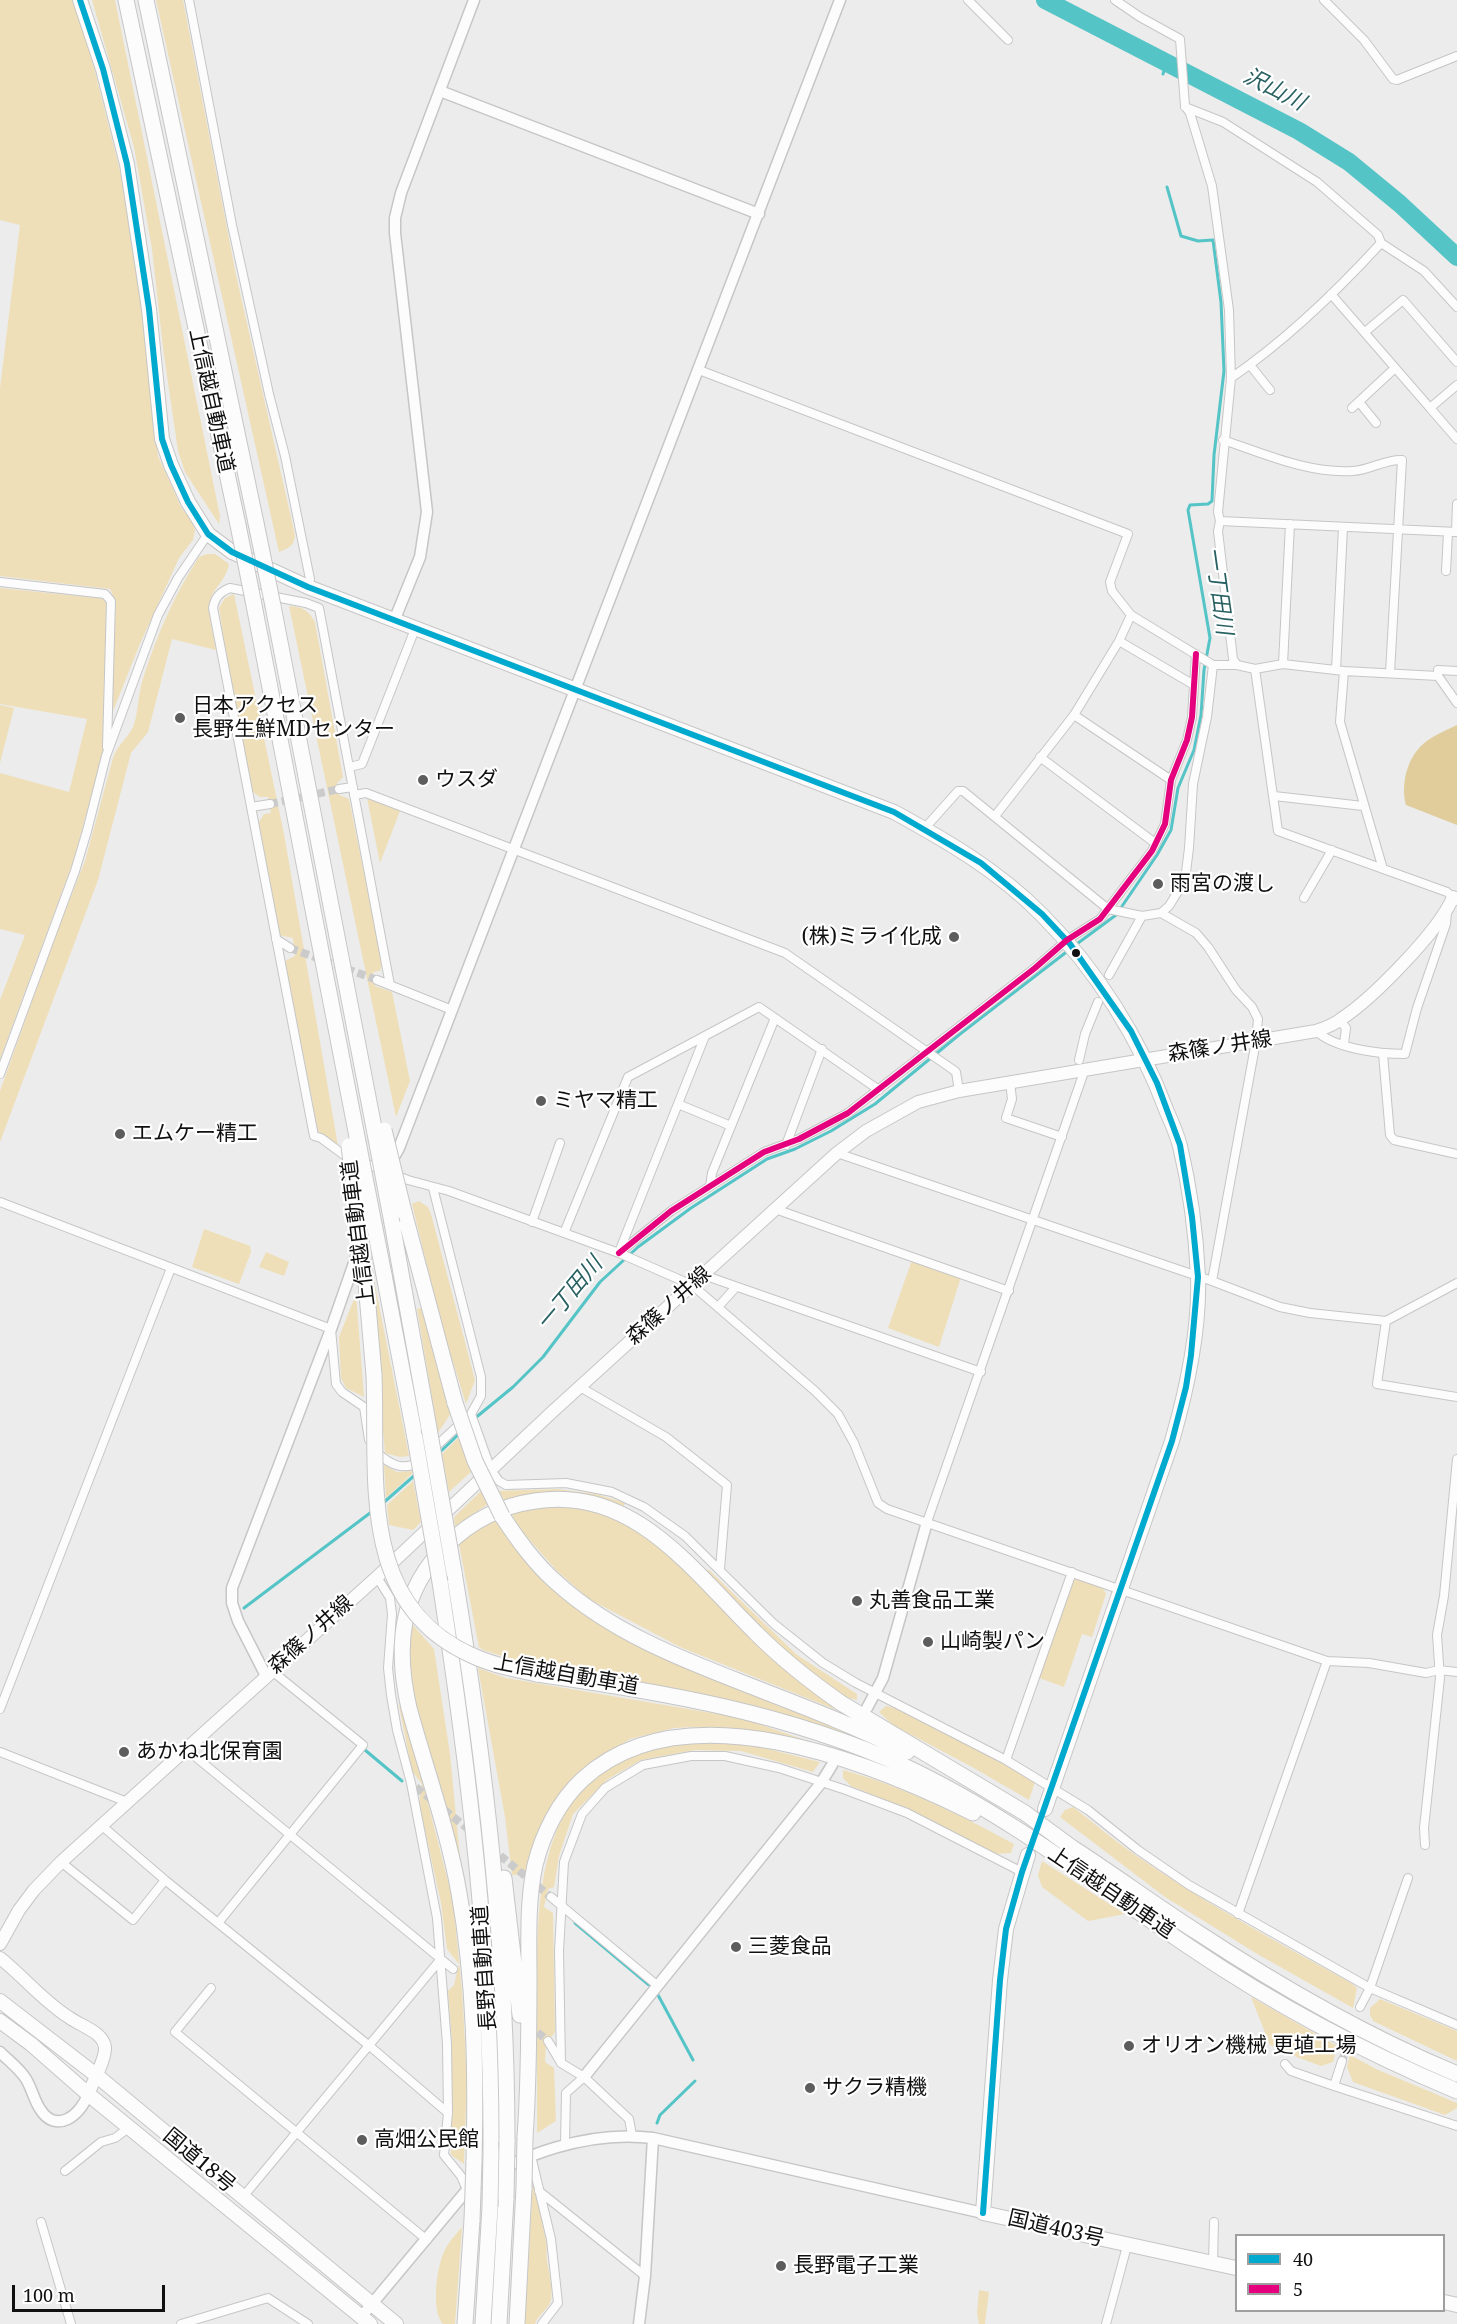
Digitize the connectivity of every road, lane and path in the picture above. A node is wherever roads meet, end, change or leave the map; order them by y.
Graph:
1 (80, 0) edge
2 (126, 0) edge
3 (146, 0) edge
4 (189, 0) edge
5 (474, 0) edge
6 (840, 0) edge
7 (969, 0) edge
8 (1115, 0) edge
9 (1324, 0) edge
10 (1008, 40) dead end
11 (1457, 56) edge
12 (440, 91) junction
13 (1185, 106) junction
14 (759, 214) junction
15 (1382, 243) junction
16 (1331, 294) junction
17 (1457, 307) edge
18 (1365, 332) junction
19 (1457, 362) edge
20 (1250, 365) junction
21 (1395, 368) junction
22 (699, 370) junction
23 (1231, 378) junction
24 (1457, 385) edge
25 (1270, 390) dead end
26 (1430, 408) junction
27 (1376, 423) dead end
28 (1457, 438) edge
29 (1223, 440) junction
30 (1457, 504) edge
31 (1220, 521) junction
32 (1290, 524) junction
33 (1343, 527) junction
34 (1399, 530) junction
35 (1454, 532) edge
36 (208, 534) junction
37 (1446, 571) dead end
38 (310, 579) dead end
39 (0, 582) edge
40 (1131, 615) junction
41 (394, 621) junction
42 (415, 629) junction
43 (1119, 641) junction
44 (1205, 659) junction
45 (1283, 664) junction
46 (1237, 665) junction
47 (1255, 669) junction
48 (1340, 670) junction
49 (1457, 671) edge
50 (1390, 673) junction
51 (1438, 676) junction
52 (1194, 685) junction
53 (575, 690) junction
54 (1457, 703) edge
55 (1074, 715) junction
56 (106, 756) junction
57 (1040, 757) junction
58 (349, 767) junction
59 (1171, 780) junction
60 (339, 789) tunnel mouth
61 (353, 791) junction
62 (1274, 796) junction
63 (270, 804) tunnel mouth
64 (1363, 806) junction
65 (251, 807) junction
66 (995, 816) junction
67 (925, 828) junction
68 (1155, 843) junction
69 (514, 850) junction
70 (1332, 850) junction
71 (1383, 869) junction
72 (1304, 898) dead end
73 (1455, 898) edge
74 (1115, 911) junction
75 (1447, 912) junction
76 (1161, 913) junction
77 (1142, 916) junction
78 (276, 939) junction
79 (1070, 945) junction
80 (290, 948) tunnel mouth
81 (1109, 975) dead end
82 (377, 980) tunnel mouth
83 (390, 985) junction
84 (1098, 1002) dead end
85 (452, 1010) junction
86 (775, 1018) junction
87 (1340, 1020) junction
88 (1316, 1031) junction
89 (705, 1036) junction
90 (1256, 1041) junction
91 (1344, 1044) junction
92 (822, 1049) junction
93 (1383, 1054) junction
94 (932, 1055) junction
95 (1145, 1059) junction
96 (1082, 1065) junction
97 (0, 1074) edge
98 (1010, 1082) junction
99 (879, 1090) junction
100 (959, 1091) junction
101 (678, 1104) junction
102 (731, 1126) junction
103 (380, 1132) junction
104 (1062, 1137) junction
105 (560, 1143) dead end
106 (353, 1144) junction
107 (786, 1145) junction
108 (837, 1154) junction
109 (1457, 1154) edge
110 (386, 1171) junction
111 (710, 1186) junction
112 (433, 1188) junction
113 (0, 1202) edge
114 (776, 1209) junction
115 (1034, 1220) junction
116 (532, 1222) junction
117 (564, 1233) junction
118 (623, 1254) junction
119 (171, 1268) junction
120 (712, 1278) dead end
121 (1205, 1279) junction
122 (1457, 1283) edge
123 (692, 1285) junction
124 (736, 1287) junction
125 (1009, 1291) junction
126 (717, 1307) junction
127 (1386, 1321) junction
128 (331, 1329) junction
129 (981, 1372) junction
130 (580, 1387) junction
131 (1457, 1397) edge
132 (472, 1418) junction
133 (1457, 1459) edge
134 (491, 1470) junction
135 (927, 1522) junction
136 (720, 1569) junction
137 (1072, 1572) junction
138 (377, 1576) junction
139 (440, 1582) junction
140 (1121, 1590) junction
141 (444, 1614) joint
142 (461, 1615) joint
143 (1327, 1661) junction
144 (1439, 1670) junction
145 (1457, 1672) edge
146 (269, 1673) junction
147 (876, 1692) junction
148 (867, 1708) dead end
149 (0, 1709) edge
150 (480, 1745) junction
151 (186, 1749) junction
152 (0, 1752) edge
153 (1006, 1760) junction
154 (832, 1765) dead end
155 (821, 1783) junction
156 (1052, 1789) junction
157 (127, 1802) junction
158 (1045, 1809) dead end
159 (102, 1825) junction
160 (290, 1836) junction
161 (1425, 1845) dead end
162 (1074, 1849) junction
163 (1028, 1855) dead end
164 (61, 1862) junction
165 (1022, 1872) junction
166 (1408, 1878) dead end
167 (1091, 1879) junction
168 (165, 1880) junction
169 (551, 1897) tunnel mouth
170 (561, 1906) junction
171 (1238, 1914) junction
172 (218, 1923) junction
173 (0, 1944) edge
174 (0, 1958) edge
175 (440, 1960) junction
176 (453, 1969) dead end
177 (658, 1986) junction
178 (211, 1988) dead end
179 (1370, 1988) junction
180 (0, 2001) edge
181 (1360, 2007) dead end
182 (0, 2021) edge
183 (1457, 2025) edge
184 (548, 2041) tunnel mouth
185 (368, 2046) junction
186 (0, 2052) edge
187 (475, 2052) junction
188 (1342, 2061) tunnel mouth
189 (561, 2063) junction
190 (1285, 2064) dead end
191 (1457, 2074) edge
192 (96, 2075) junction
193 (584, 2077) junction
194 (1334, 2086) junction
195 (1457, 2091) edge
196 (88, 2094) junction
197 (448, 2113) junction
198 (1457, 2126) edge
199 (130, 2127) junction
200 (296, 2133) junction
201 (632, 2136) junction
202 (525, 2137) junction
203 (653, 2138) junction
204 (566, 2144) junction
205 (531, 2156) junction
206 (65, 2171) dead end
207 (532, 2189) junction
208 (467, 2190) junction
209 (241, 2197) junction
210 (983, 2213) junction
211 (41, 2222) dead end
212 (1214, 2222) dead end
213 (427, 2240) junction
214 (1127, 2246) junction
215 (1213, 2264) junction
216 (1235, 2268) edge
217 (645, 2276) junction
218 (371, 2304) junction
219 (297, 2321) edge
220 (363, 2322) edge
221 (71, 2324) edge
222 (181, 2324) edge
223 (308, 2324) edge
224 (396, 2324) edge
225 (465, 2324) edge
226 (483, 2324) edge
227 (499, 2324) edge
228 (518, 2324) edge
229 (542, 2324) edge
230 (639, 2324) edge
231 (1106, 2324) edge

1 - 36 highway
2 - 106 highway, 上信越自動車道, bridge
3 - 103 highway, 上信越自動車道, bridge
4 - 38 street
5 - 12 street
6 - 14 street
7 - 10 street
8 - 13 street
9 - 11 street
12 - 14 street
12 - 41 street
13 - 15 street
13 - 23 street
14 - 22 street
15 - 16 street
15 - 17 street
16 - 18 street
16 - 20 street
18 - 19 street
18 - 21 street
20 - 23 street
20 - 25 street
21 - 26 street
21 - 27 street
22 - 40 street
22 - 53 street
23 - 29 street
24 - 26 street
26 - 28 street
29 - 31 street
29 - 34 street
30 - 35 street
31 - 32 street
31 - 46 street
32 - 33 street
32 - 45 street
33 - 34 street
33 - 48 street
34 - 35 street
34 - 50 street
35 - 37 street
36 - 41 highway
36 - 56 street
39 - 56 street
40 - 43 street
40 - 44 street
41 - 42 highway
42 - 53 highway
42 - 58 street
43 - 52 street
43 - 55 street
44 - 46 street
44 - 52 street
44 - 76 street
45 - 47 street
45 - 48 street
46 - 47 street
47 - 62 street
48 - 50 street
48 - 64 street
49 - 51 street
50 - 51 street
51 - 54 street
52 - 59 street
53 - 67 highway
53 - 69 street
55 - 57 street
55 - 59 street
56 - 97 street
57 - 66 street
57 - 68 street
58 - 61 street
58 - 65 street
59 - 68 street
60 - 61 street
61 - 69 street
61 - 83 street
62 - 64 street
62 - 70 street
63 - 65 street
64 - 71 street
65 - 78 street
66 - 67 street
66 - 74 street
67 - 79 highway
68 - 74 street
69 - 85 street
69 - 94 street
70 - 71 street
70 - 72 street
71 - 73 street
73 - 75 main road, 森篠ノ井線
74 - 77 street
74 - 79 street
75 - 87 main road, 森篠ノ井線
75 - 93 street
76 - 77 street
76 - 90 street
77 - 81 street
78 - 80 street
78 - 110 street
79 - 94 street
79 - 95 highway
82 - 83 street
83 - 85 street
84 - 96 street
85 - 110 street
86 - 89 street
86 - 92 street
86 - 102 street
87 - 88 main road, 森篠ノ井線
87 - 91 street
88 - 90 main road, 森篠ノ井線
88 - 91 street
89 - 101 street
89 - 117 street
90 - 95 main road, 森篠ノ井線
90 - 121 street
91 - 93 street
92 - 99 street
92 - 107 street
93 - 109 street
94 - 99 street
94 - 100 street
95 - 96 main road, 森篠ノ井線
95 - 121 highway
96 - 98 main road, 森篠ノ井線
96 - 104 street
98 - 100 main road, 森篠ノ井線
98 - 104 street
99 - 107 street
100 - 108 main road, 森篠ノ井線
101 - 102 street
101 - 118 street
102 - 111 street
103 - 142 highway, 上信越自動車道, bridge
103 - 162 highway, 上信越自動車道, bridge
104 - 115 street
105 - 116 street
106 - 139 highway, 上信越自動車道, bridge
106 - 167 highway, 上信越自動車道, bridge
107 - 111 street
108 - 114 main road, 森篠ノ井線
108 - 115 street
110 - 112 street
110 - 128 street
111 - 118 street
112 - 116 street
112 - 132 street
113 - 119 street
114 - 123 main road, 森篠ノ井線
114 - 125 street
115 - 121 street
115 - 125 street
116 - 117 street
117 - 118 street
118 - 123 street
119 - 128 street
119 - 149 street
120 - 124 street
121 - 127 street
121 - 140 highway
122 - 127 street
123 - 126 street
123 - 130 main road, 森篠ノ井線
124 - 126 street
124 - 129 street
125 - 129 street
126 - 135 street
127 - 131 street
128 - 132 street
128 - 146 street
129 - 135 street
130 - 134 main road, 森篠ノ井線
130 - 136 street
132 - 134 street
133 - 144 street
134 - 136 street
134 - 138 main road, 森篠ノ井線
135 - 137 street
135 - 147 street
136 - 147 street
137 - 140 street
137 - 153 street
138 - 146 main road, 森篠ノ井線
138 - 175 street
139 - 141 highway, 上信越自動車道
139 - 187 highway
140 - 143 street
140 - 156 highway
141 - 226 highway, 長野自動車道, bridge
142 - 150 highway, 長野自動車道
143 - 144 street
143 - 171 street
144 - 145 street
144 - 161 street
146 - 151 main road, 森篠ノ井線
146 - 160 street
147 - 148 street
147 - 153 street
150 - 202 highway
150 - 227 highway, 長野自動車道, bridge
151 - 157 main road, 森篠ノ井線
151 - 160 street
152 - 157 street
153 - 156 street
154 - 155 street
155 - 165 street
155 - 170 street
155 - 177 street
156 - 158 highway
156 - 171 street
157 - 159 main road, 森篠ノ井線
159 - 164 main road, 森篠ノ井線
159 - 168 street
160 - 172 street
160 - 175 street
162 - 187 highway
162 - 191 highway, 上信越自動車道
163 - 165 highway, 国道403号
164 - 168 street
164 - 173 main road, 森篠ノ井線
165 - 210 highway, 国道403号
166 - 179 street
167 - 195 highway, 上信越自動車道
167 - 202 highway
168 - 172 street
169 - 170 street
170 - 177 street
170 - 189 street
171 - 179 street
172 - 185 street
174 - 192 main road
175 - 176 street
175 - 185 street
175 - 197 street
177 - 193 street
178 - 200 street
179 - 181 street
179 - 183 street
180 - 192 highway, 国道18号
182 - 196 highway, 国道18号
184 - 189 street
185 - 197 street
185 - 200 street
186 - 196 street
187 - 225 highway, bridge
188 - 194 street
189 - 193 street
190 - 194 street
192 - 196 main road
192 - 209 highway, 国道18号
193 - 201 street
193 - 204 street
194 - 198 street
196 - 199 highway, 国道18号
197 - 208 street
199 - 206 street
199 - 220 highway, 国道18号
200 - 209 street
200 - 213 street
201 - 203 street
201 - 204 street
202 - 207 highway, bridge
203 - 210 street
203 - 217 street
204 - 205 street
205 - 207 street
205 - 208 street
207 - 217 street
207 - 228 highway
207 - 229 street
208 - 213 street
209 - 218 highway, 国道18号
210 - 214 highway, 国道403号
211 - 221 street
212 - 215 street
213 - 218 street
214 - 215 highway, 国道403号
214 - 231 street
215 - 216 highway, 国道403号
217 - 230 street
218 - 220 street
218 - 224 highway, 国道18号
219 - 222 street
219 - 223 street

